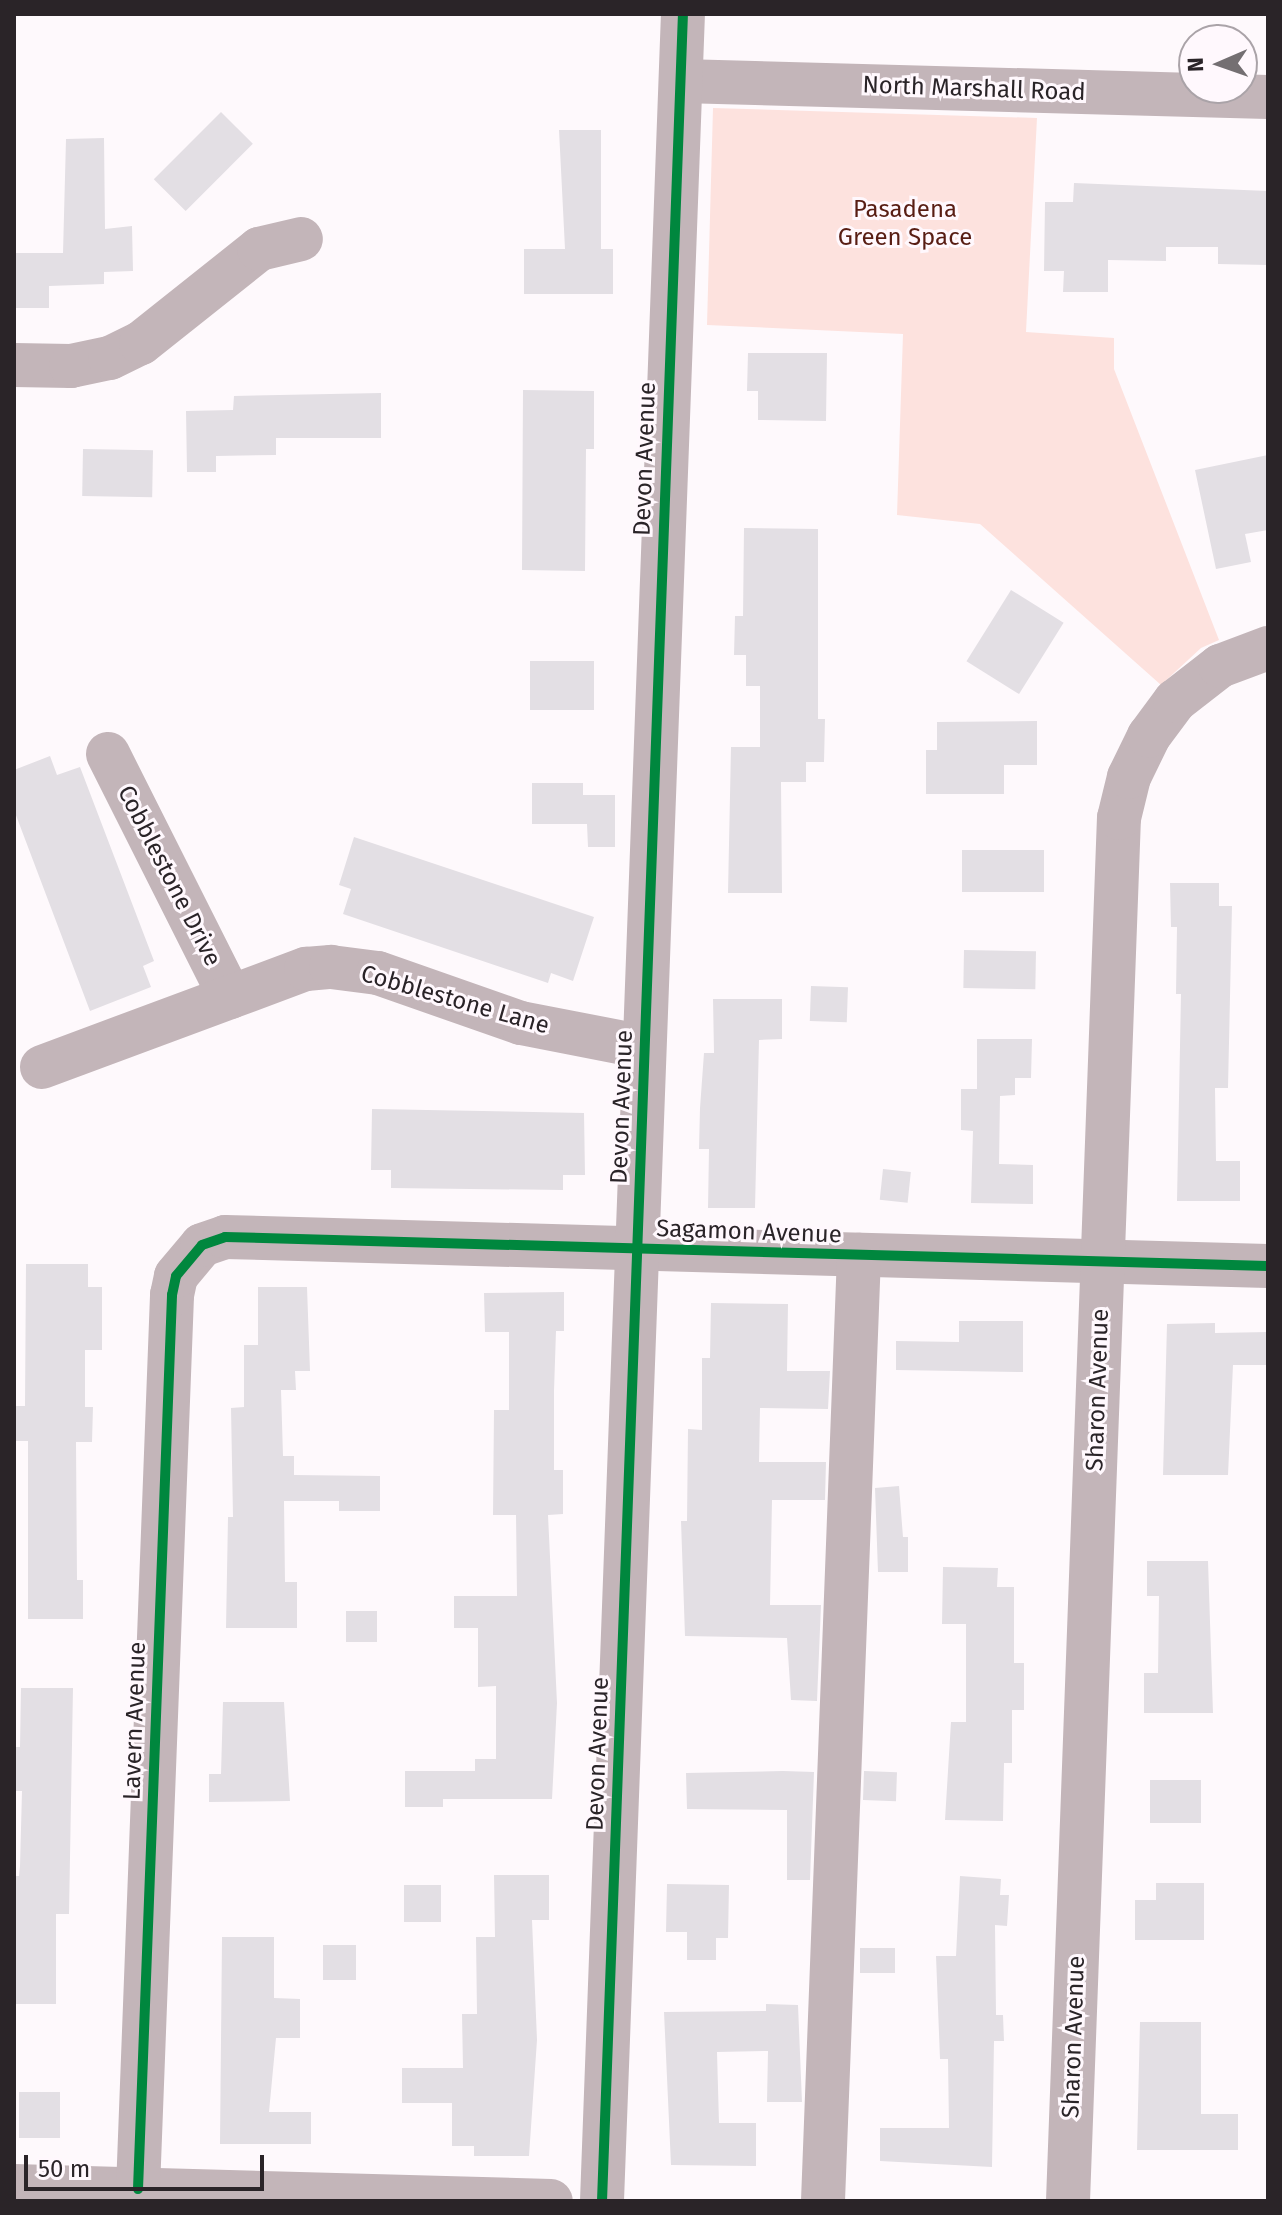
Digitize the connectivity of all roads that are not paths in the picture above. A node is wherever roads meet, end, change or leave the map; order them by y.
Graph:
1 (683, 14) edge
2 (681, 81) junction
3 (1268, 97) edge
4 (301, 239) dead end
5 (14, 365) edge
6 (1268, 648) edge
7 (108, 754) dead end
8 (230, 997) junction
9 (644, 1047) junction
10 (42, 1067) dead end
11 (637, 1249) junction
12 (859, 1255) junction
13 (187, 1258) joint
14 (1103, 1262) junction
15 (1268, 1266) edge
16 (14, 2186) edge
17 (138, 2189) junction
18 (551, 2201) edge
19 (602, 2201) edge
20 (823, 2201) edge
21 (1068, 2201) edge

1 - 2 street, Devon Avenue
2 - 3 street, North Marshall Road
2 - 9 street, Devon Avenue
4 - 5 street
6 - 14 street, Sharon Avenue
7 - 8 street, Cobblestone Drive
8 - 9 street, Cobblestone Lane
8 - 10 street, Cobblestone Lane
9 - 11 street, Devon Avenue
11 - 12 street, Sagamon Avenue
11 - 13 street, Sagamon Avenue
11 - 19 street, Devon Avenue
12 - 14 street, Sagamon Avenue
12 - 20 street
13 - 17 street, Lavern Avenue
14 - 15 street, Sagamon Avenue
14 - 21 street, Sharon Avenue
16 - 17 street
17 - 18 street

